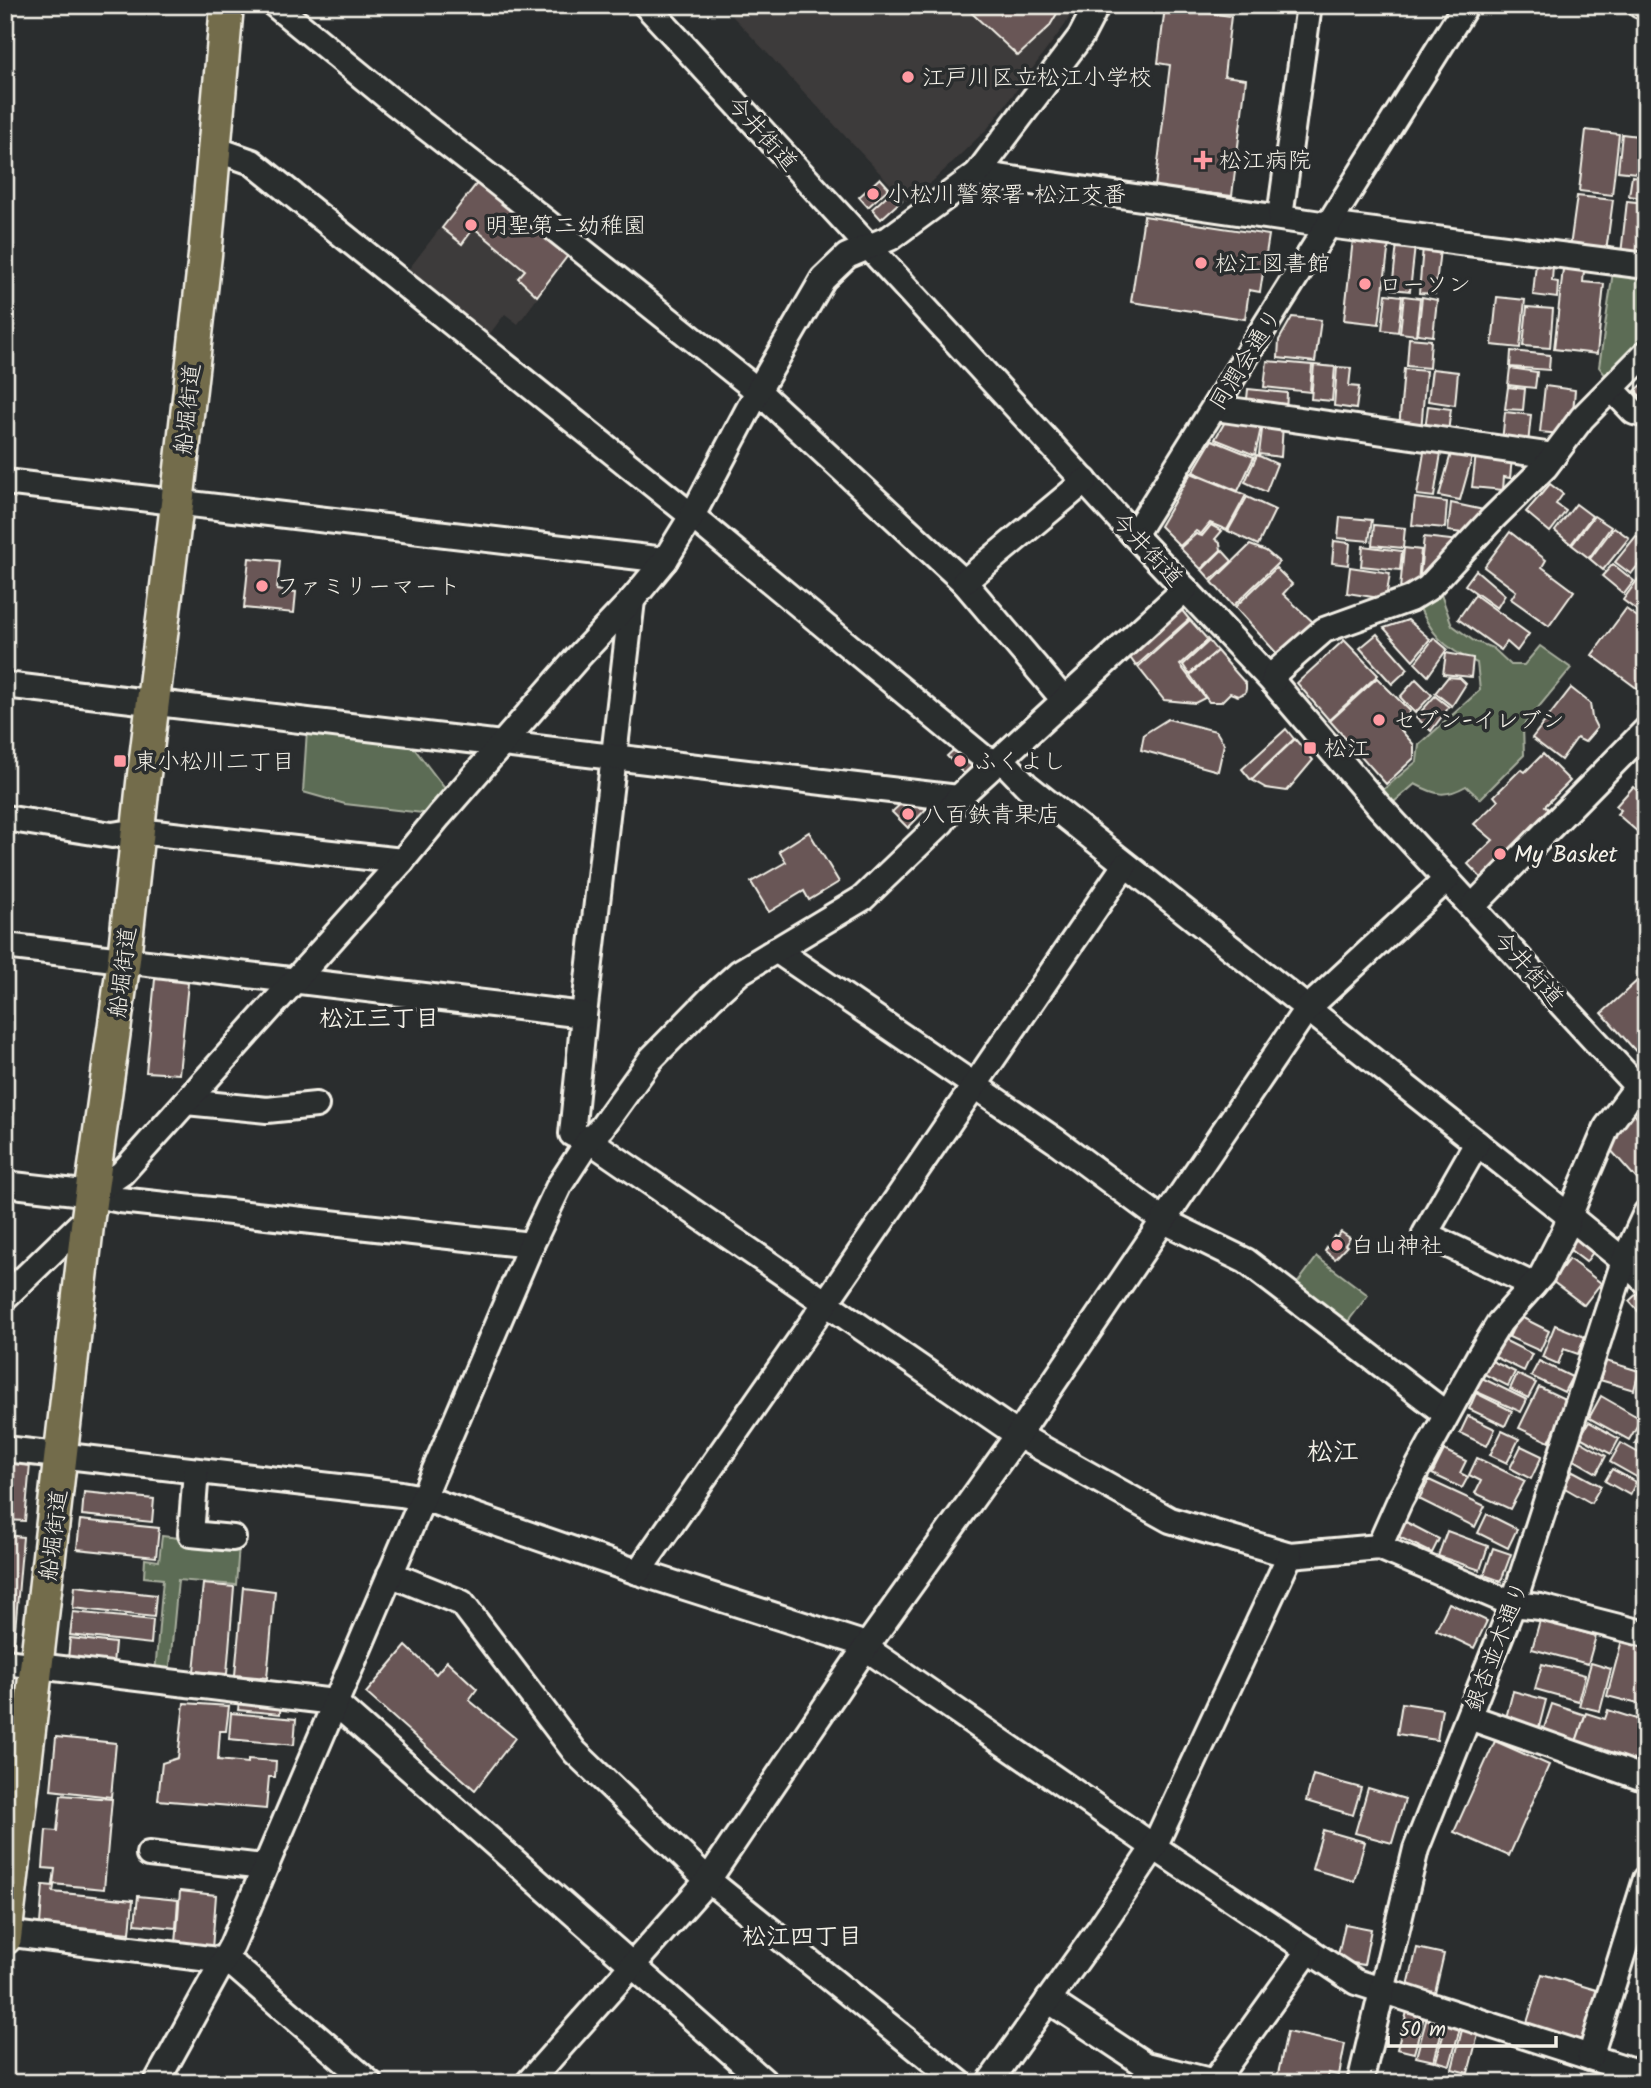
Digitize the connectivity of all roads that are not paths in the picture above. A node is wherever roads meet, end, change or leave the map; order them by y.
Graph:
1 (227, 5) edge
2 (275, 5) edge
3 (646, 5) edge
4 (1097, 5) edge
5 (1309, 5) edge
6 (1466, 5) edge
7 (1640, 5) edge
8 (1646, 6) edge
9 (215, 149) junction
10 (977, 174) junction
11 (1280, 217) junction
12 (1328, 225) junction
13 (870, 247) junction
14 (1646, 266) edge
15 (1646, 354) edge
16 (1612, 389) junction
17 (758, 391) junction
18 (1216, 408) junction
19 (1646, 415) edge
20 (1553, 456) junction
21 (1085, 481) junction
22 (5, 482) edge
23 (177, 504) junction
24 (692, 516) junction
25 (1134, 535) junction
26 (665, 560) junction
27 (964, 582) junction
28 (1185, 589) junction
29 (632, 600) junction
30 (1273, 682) junction
31 (5, 685) edge
32 (1064, 700) junction
33 (152, 702) junction
34 (1646, 730) edge
35 (503, 743) junction
36 (615, 758) junction
37 (998, 761) junction
38 (958, 798) junction
39 (5, 818) edge
40 (138, 831) junction
41 (402, 861) junction
42 (1125, 865) junction
43 (1447, 879) junction
44 (1473, 906) junction
45 (5, 946) edge
46 (776, 950) junction
47 (124, 959) junction
48 (294, 979) junction
49 (1306, 1010) junction
50 (584, 1015) junction
51 (974, 1086) junction
52 (1641, 1091) edge
53 (186, 1102) junction
54 (316, 1105) dead end
55 (589, 1140) junction
56 (1477, 1143) junction
57 (5, 1184) edge
58 (90, 1205) junction
59 (1646, 1213) edge
60 (1569, 1216) junction
61 (1164, 1221) junction
62 (531, 1245) junction
63 (1624, 1261) junction
64 (1646, 1282) edge
65 (1533, 1284) junction
66 (5, 1297) edge
67 (825, 1304) junction
68 (1447, 1415) junction
69 (1018, 1435) junction
70 (5, 1449) edge
71 (62, 1456) junction
72 (196, 1471) junction
73 (423, 1498) junction
74 (233, 1538) dead end
75 (1379, 1548) junction
76 (1290, 1555) junction
77 (638, 1572) junction
78 (390, 1574) junction
79 (1513, 1604) junction
80 (1646, 1634) edge
81 (866, 1647) junction
82 (5, 1662) edge
83 (38, 1666) junction
84 (334, 1702) junction
85 (1469, 1717) junction
86 (1646, 1779) edge
87 (1154, 1847) junction
88 (149, 1854) dead end
89 (264, 1867) junction
90 (1646, 1879) edge
91 (708, 1880) junction
92 (5, 1935) edge
93 (1309, 1950) junction
94 (225, 1961) junction
95 (633, 1965) junction
96 (1381, 1991) junction
97 (1048, 2000) junction
98 (1590, 2057) junction
99 (1646, 2074) edge
100 (156, 2083) edge
101 (370, 2083) edge
102 (528, 2083) edge
103 (766, 2083) edge
104 (960, 2083) edge
105 (989, 2083) edge
106 (1360, 2083) edge

1 - 9 main road, 船堀街道
2 - 17 street
3 - 13 street, 今井街道
4 - 10 street
5 - 11 street
6 - 12 street, 同潤会通り
7 - 8 street
9 - 23 main road, 船堀街道
9 - 24 street
10 - 11 street
10 - 13 street
11 - 12 street
12 - 14 street
12 - 18 street, 同潤会通り
13 - 17 street
13 - 21 street, 今井街道
15 - 16 street
16 - 19 street
16 - 20 street
17 - 24 street
17 - 27 street
18 - 20 street
18 - 25 street, 同潤会通り
20 - 30 street
21 - 25 street, 今井街道
21 - 27 street
22 - 23 street
23 - 26 street
23 - 33 main road, 船堀街道
24 - 26 street
24 - 37 street
25 - 28 street, 今井街道
26 - 29 street
27 - 32 street
28 - 30 street, 今井街道
28 - 32 street
29 - 35 street
29 - 36 street
30 - 43 street, 今井街道
31 - 33 street
32 - 37 street
33 - 35 street
33 - 40 main road, 船堀街道
34 - 44 street
35 - 36 street
35 - 41 street
36 - 38 street
36 - 50 street
37 - 38 street
37 - 42 street
38 - 46 street
39 - 40 street
40 - 41 street
40 - 47 main road, 船堀街道
41 - 48 street
42 - 49 street
42 - 51 street
43 - 44 street, 今井街道
43 - 49 street
44 - 52 street, 今井街道
45 - 47 street
46 - 51 street
46 - 55 street
47 - 48 street
47 - 58 main road, 船堀街道
48 - 50 street
48 - 53 street
49 - 56 street
49 - 61 street
50 - 55 street
51 - 61 street
51 - 67 street
52 - 60 street
53 - 54 street
53 - 58 street
55 - 62 street
55 - 67 street
56 - 60 street
56 - 65 street
57 - 58 street
58 - 62 street
58 - 66 street
58 - 71 main road, 船堀街道
59 - 63 street, 銀杏並木通り
60 - 63 street
60 - 65 street
61 - 68 street
61 - 69 street
62 - 73 street
63 - 64 street
63 - 79 street, 銀杏並木通り
65 - 68 street
67 - 69 street
67 - 77 street
68 - 75 street
69 - 76 street
69 - 81 street
70 - 71 street
71 - 72 street
71 - 83 main road, 船堀街道
72 - 73 street
72 - 74 street
73 - 77 street
73 - 78 street
75 - 76 street
75 - 79 street
76 - 87 street
77 - 81 street
78 - 84 street
78 - 91 street
79 - 80 street
79 - 85 street, 銀杏並木通り
81 - 87 street
81 - 91 street
82 - 83 street
83 - 84 street
83 - 92 main road, 船堀街道
84 - 89 street
84 - 95 street
85 - 86 street
85 - 96 street, 銀杏並木通り
87 - 93 street
87 - 97 street
88 - 89 street
89 - 94 street
90 - 98 street
91 - 95 street
91 - 104 street
92 - 94 street
93 - 96 street
93 - 97 street
94 - 100 street
94 - 101 street
95 - 102 street
95 - 103 street
96 - 98 street
96 - 106 street, 銀杏並木通り
97 - 105 street
98 - 99 street

